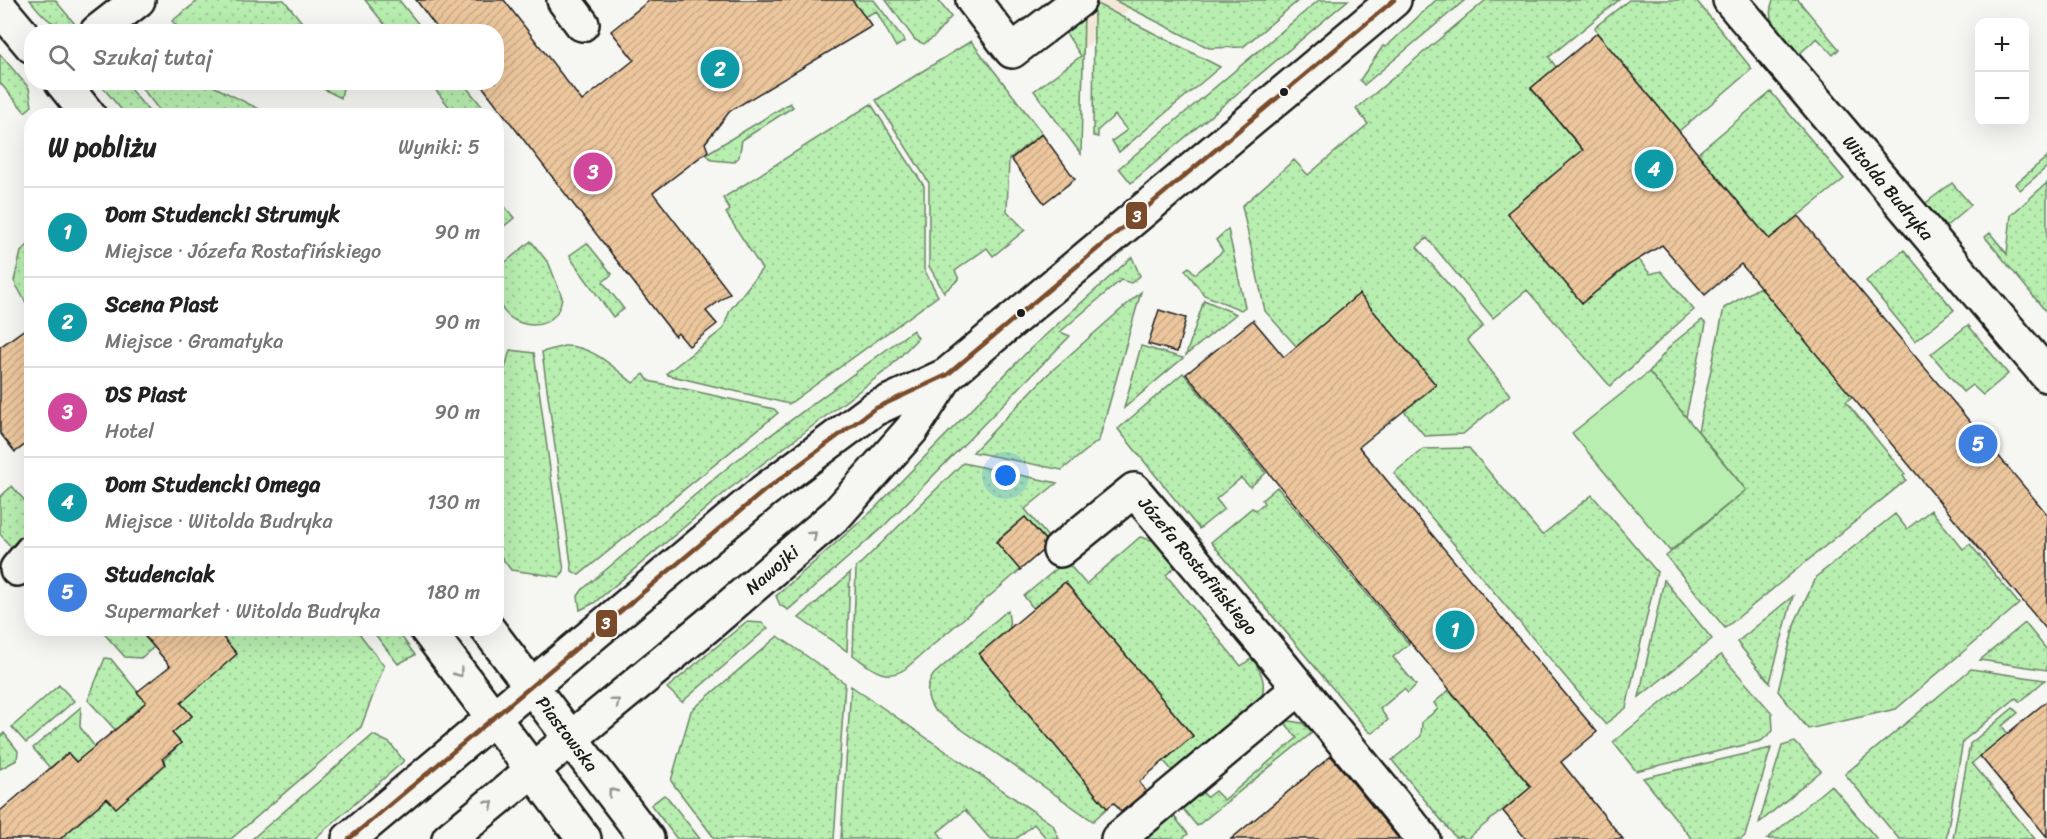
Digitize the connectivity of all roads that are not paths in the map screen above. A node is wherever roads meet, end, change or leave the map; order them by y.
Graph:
1 (138, 0) edge
2 (973, 0) edge
3 (1079, 0) edge
4 (1394, 0) edge
5 (1730, 0) edge
6 (0, 8) edge
7 (107, 24) edge
8 (24, 36) edge
9 (68, 90) edge
10 (83, 108) edge
11 (947, 375) junction
12 (2047, 375) edge
13 (1060, 550) dead end
14 (432, 636) edge
15 (493, 636) edge
16 (530, 686) junction
17 (1298, 688) junction
18 (493, 718) junction
19 (570, 738) junction
20 (532, 770) junction
21 (349, 839) edge
22 (449, 839) edge
23 (584, 839) edge
24 (647, 839) edge
25 (1118, 839) edge
26 (1423, 839) edge

1 - 7 street
2 - 3 street
4 - 11 street, Nawojki
5 - 12 street, Witolda Budryka
6 - 8 street
9 - 10 street
11 - 16 street, Nawojki
19 -> 11 street, Nawojki
13 - 17 street, Józefa Rostafińskiego
14 -> 18 street
15 - 16 street, Piastowska
16 - 18 street, Nawojki
16 - 19 street, Piastowska
17 - 25 street
17 - 26 street, Józefa Rostafińskiego
18 - 20 street
18 - 21 street, Nawojki
19 - 20 street, Nawojki
24 -> 19 street, Piastowska
22 -> 20 street, Nawojki
20 - 23 street

